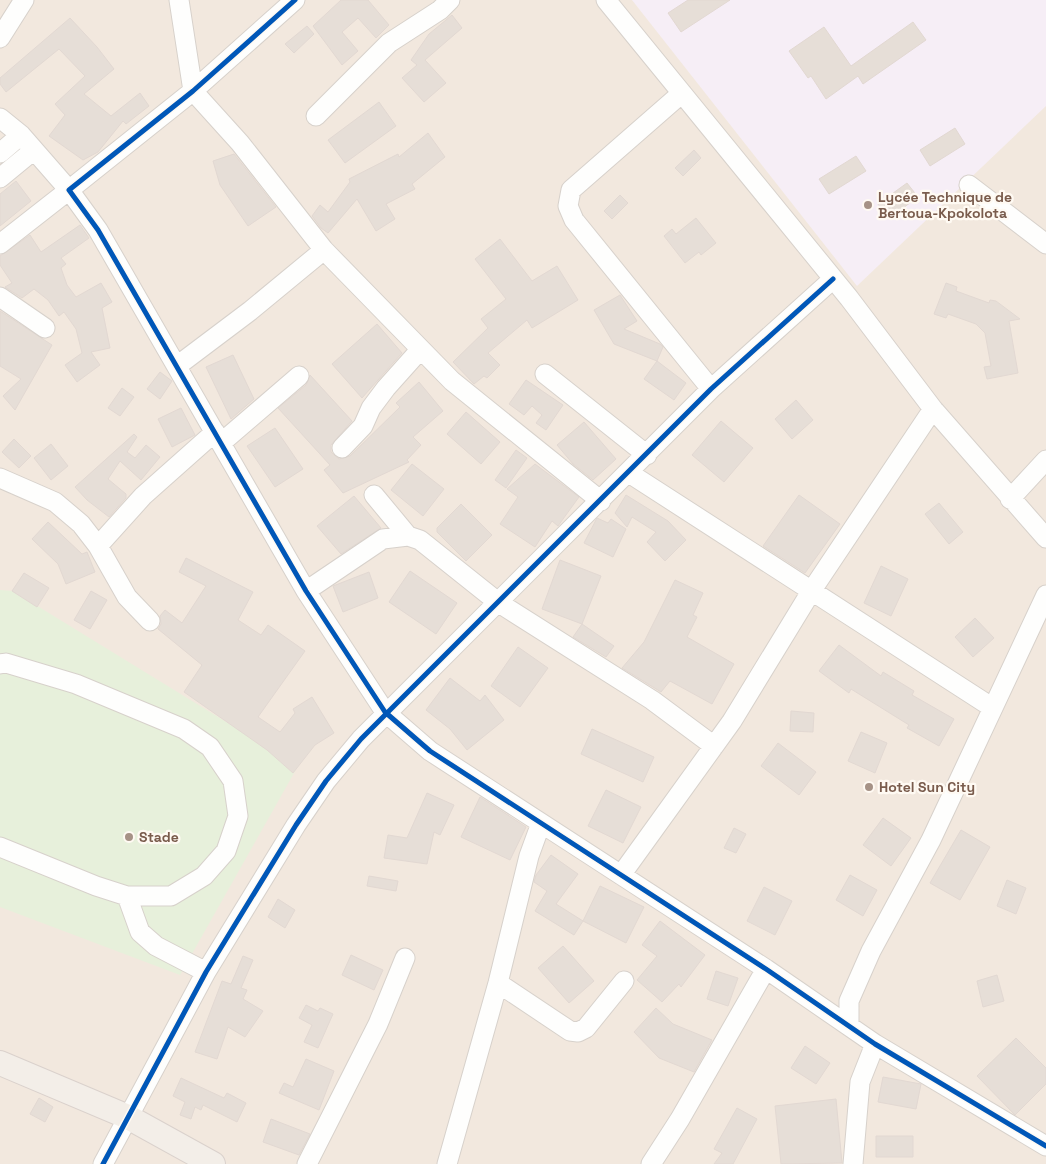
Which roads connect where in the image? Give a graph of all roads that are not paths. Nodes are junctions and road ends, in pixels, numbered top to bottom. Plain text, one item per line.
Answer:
1 (24, 0) edge
2 (179, 0) edge
3 (295, 0) edge
4 (450, 0) edge
5 (606, 0) edge
6 (0, 38) edge
7 (193, 90) junction
8 (682, 93) junction
9 (316, 116) dead end
10 (0, 118) edge
11 (21, 135) junction
12 (34, 150) junction
13 (0, 153) edge
14 (0, 178) edge
15 (969, 185) dead end
16 (68, 190) junction
17 (0, 244) edge
18 (1046, 244) edge
19 (324, 250) junction
20 (833, 278) junction
21 (0, 297) edge
22 (45, 328) dead end
23 (420, 350) junction
24 (177, 366) junction
25 (545, 374) dead end
26 (299, 376) dead end
27 (711, 389) junction
28 (932, 408) junction
29 (218, 437) junction
30 (342, 448) dead end
31 (647, 455) junction
32 (1046, 460) edge
33 (629, 473) junction
34 (0, 478) edge
35 (374, 495) dead end
36 (1010, 499) junction
37 (601, 501) junction
38 (408, 536) junction
39 (1046, 538) edge
40 (98, 546) junction
41 (812, 590) junction
42 (306, 591) junction
43 (1046, 595) edge
44 (499, 603) junction
45 (150, 621) dead end
46 (0, 664) edge
47 (993, 708) junction
48 (385, 712) junction
49 (714, 746) junction
50 (540, 823) junction
51 (0, 846) edge
52 (621, 875) junction
53 (127, 896) junction
54 (405, 958) dead end
55 (766, 969) junction
56 (206, 972) junction
57 (624, 981) dead end
58 (498, 983) junction
59 (850, 1026) junction
60 (876, 1044) junction
61 (0, 1063) edge
62 (128, 1117) junction
63 (1046, 1146) edge
64 (103, 1164) edge
65 (213, 1164) edge
66 (307, 1164) edge
67 (448, 1164) edge
68 (651, 1164) edge
69 (853, 1164) edge

1 - 6 street
2 - 7 street
3 - 7 street
4 - 9 street
5 - 8 street
7 - 16 street
7 - 19 street
8 - 20 street
8 - 27 street
10 - 11 street
11 - 12 street
11 - 13 street
12 - 14 street
12 - 16 street
15 - 18 street
16 - 17 street
16 - 24 street
19 - 23 street
19 - 24 street
20 - 27 street
20 - 28 street
21 - 22 street
23 - 30 street
23 - 37 street
24 - 29 street
25 - 31 street
26 - 29 street
27 - 31 street
28 - 36 street
28 - 41 street
29 - 40 street
29 - 42 street
31 - 33 street
32 - 36 street
33 - 37 street
33 - 41 street
34 - 40 street
35 - 38 street
36 - 39 street
37 - 44 street
38 - 42 street
38 - 44 street
40 - 45 street
41 - 47 street
41 - 49 street
42 - 48 street
43 - 47 street
44 - 48 street
44 - 49 street
46 - 53 street
47 - 59 street
48 - 50 street
48 - 56 street
49 - 52 street
50 - 52 street
50 - 58 street
51 - 53 street
52 - 55 street
53 - 56 street
54 - 66 street
55 - 59 street
55 - 68 street
56 - 62 street
57 - 58 street
58 - 67 street
59 - 60 street
60 - 63 street
60 - 69 street
61 - 62 main road
62 - 64 street
62 - 65 main road

